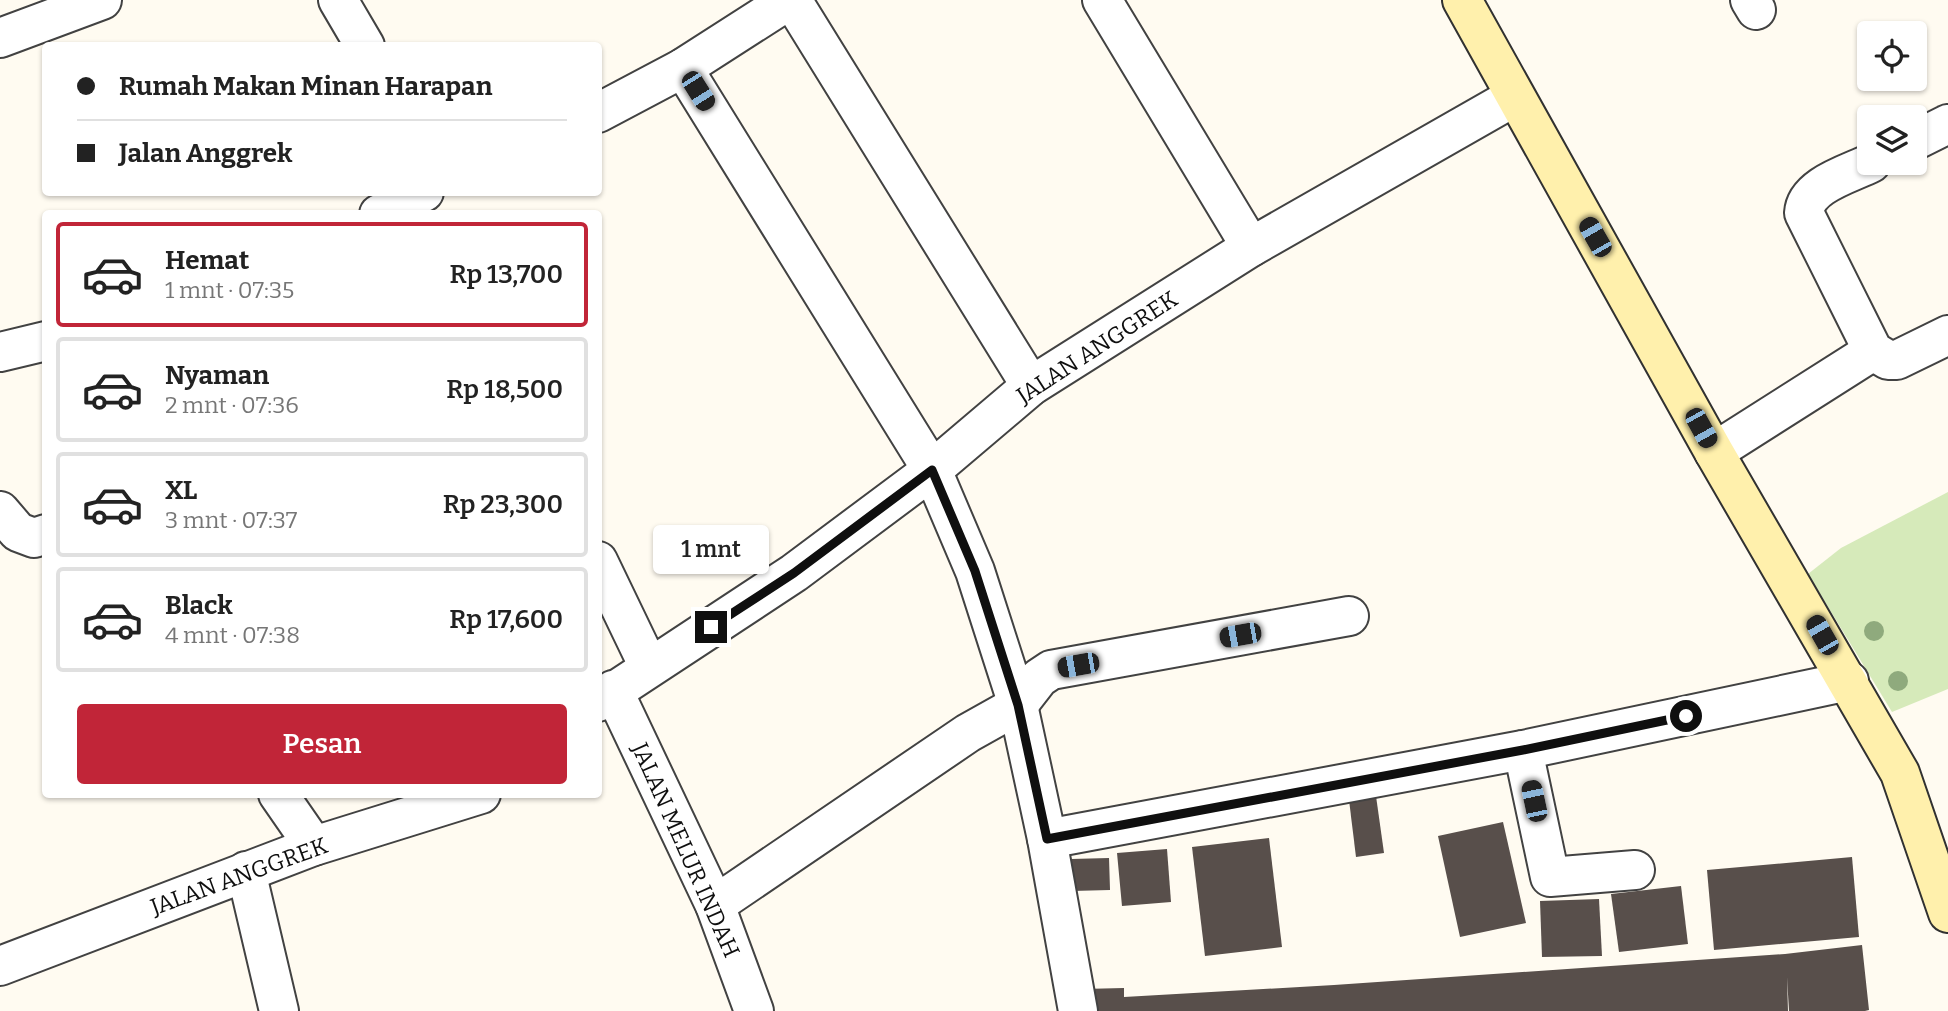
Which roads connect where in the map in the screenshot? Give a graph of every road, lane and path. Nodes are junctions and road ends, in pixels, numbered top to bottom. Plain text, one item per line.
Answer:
1 (102, 0) edge
2 (338, 0) edge
3 (790, 0) edge
4 (1102, 0) edge
5 (1462, 0) edge
6 (0, 38) edge
7 (363, 42) edge
8 (683, 68) junction
9 (1514, 97) junction
10 (602, 111) edge
11 (1948, 124) edge
12 (1927, 134) edge
13 (1857, 170) edge
14 (1251, 247) junction
15 (1948, 335) edge
16 (42, 342) edge
17 (1873, 351) junction
18 (0, 352) edge
19 (1031, 386) junction
20 (1714, 452) junction
21 (932, 470) junction
22 (0, 511) edge
23 (42, 535) edge
24 (602, 569) edge
25 (1349, 616) dead end
26 (649, 667) junction
27 (1849, 681) junction
28 (606, 696) edge
29 (1018, 705) junction
30 (1523, 750) junction
31 (281, 798) edge
32 (468, 798) edge
33 (1047, 839) junction
34 (314, 846) junction
35 (1635, 870) dead end
36 (246, 871) junction
37 (715, 905) junction
38 (1948, 911) edge
39 (0, 967) edge
40 (279, 1011) edge
41 (754, 1011) edge
42 (1078, 1011) edge

1 - 6 street
2 - 7 street
3 - 8 street
3 - 19 street
4 - 14 street
5 - 9 main road
8 - 10 street
8 - 21 street
9 - 14 street, JALAN ANGGREK
9 - 20 main road
11 - 12 street
13 - 17 street
14 - 19 street, JALAN ANGGREK
15 - 17 street
16 - 18 street
17 - 20 street
19 - 21 street, JALAN ANGGREK
20 - 27 main road
21 - 26 street, JALAN ANGGREK
21 - 29 street
22 - 23 street
24 - 26 street
25 - 29 street
26 - 28 street, JALAN ANGGREK
27 - 30 street
27 - 38 main road
28 - 37 street, JALAN MELUR INDAH
29 - 33 street
29 - 37 street
30 - 33 street
30 - 35 street
31 - 34 street
32 - 34 street, JALAN ANGGREK
33 - 42 street
34 - 36 street, JALAN ANGGREK
36 - 39 street, JALAN ANGGREK
36 - 40 street
37 - 41 street, JALAN MELUR INDAH

